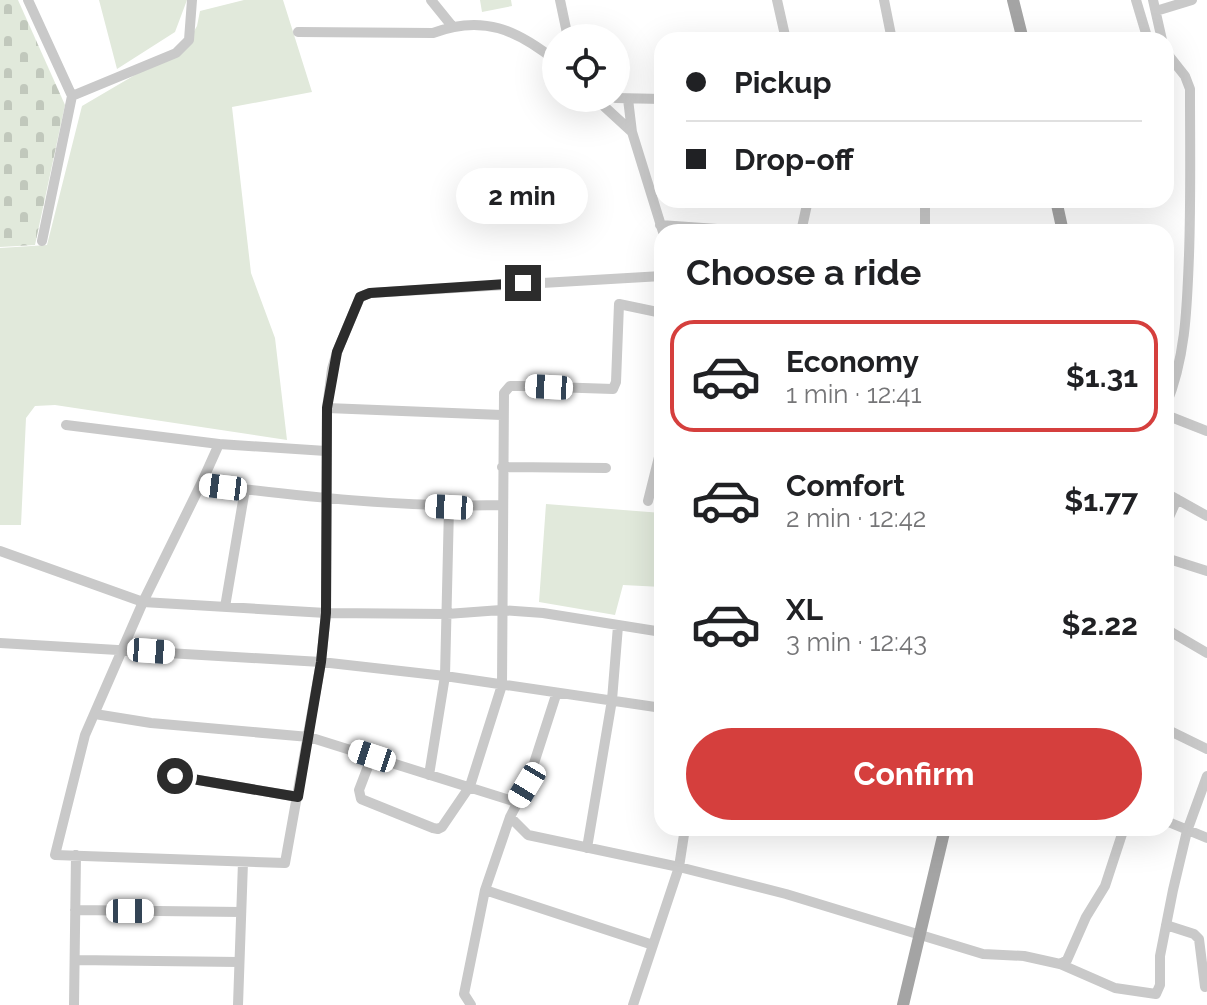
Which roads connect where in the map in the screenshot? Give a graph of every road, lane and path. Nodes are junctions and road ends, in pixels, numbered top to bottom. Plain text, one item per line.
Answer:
1 (192, 0) edge
2 (431, 0) edge
3 (560, 0) edge
4 (777, 0) edge
5 (884, 0) edge
6 (1013, 0) edge
7 (1136, 0) edge
8 (1192, 0) edge
9 (30, 1) edge
10 (1155, 5) edge
11 (565, 24) edge
12 (452, 26) junction
13 (298, 32) dead end
14 (784, 32) edge
15 (890, 32) edge
16 (1021, 32) edge
17 (1146, 32) edge
18 (1160, 32) edge
19 (542, 50) edge
20 (1174, 62) edge
21 (72, 96) junction
22 (630, 98) edge
23 (654, 99) edge
24 (610, 112) edge
25 (626, 112) edge
26 (632, 132) junction
27 (654, 185) edge
28 (42, 241) dead end
29 (654, 276) edge
30 (654, 311) edge
31 (1174, 383) edge
32 (327, 408) junction
33 (502, 415) junction
34 (1174, 418) edge
35 (66, 425) dead end
36 (1207, 431) edge
37 (219, 444) junction
38 (326, 451) junction
39 (502, 467) junction
40 (606, 468) dead end
41 (654, 477) edge
42 (201, 484) junction
43 (245, 489) junction
44 (1174, 497) edge
45 (327, 499) junction
46 (1177, 499) junction
47 (648, 501) dead end
48 (502, 505) junction
49 (1174, 506) edge
50 (449, 507) junction
51 (1207, 516) edge
52 (0, 551) edge
53 (1174, 561) edge
54 (1207, 571) edge
55 (143, 602) junction
56 (225, 607) junction
57 (501, 610) junction
58 (326, 613) junction
59 (447, 614) junction
60 (618, 626) junction
61 (654, 631) edge
62 (1174, 634) edge
63 (0, 643) edge
64 (123, 649) junction
65 (1207, 653) edge
66 (321, 662) junction
67 (445, 676) junction
68 (502, 685) junction
69 (556, 695) junction
70 (612, 700) junction
71 (654, 707) edge
72 (95, 714) junction
73 (1174, 733) edge
74 (309, 737) junction
75 (1207, 749) edge
76 (372, 756) junction
77 (429, 775) junction
78 (175, 776) dead end
79 (1207, 776) edge
80 (470, 786) junction
81 (298, 797) junction
82 (516, 802) junction
83 (510, 817) junction
84 (1174, 825) edge
85 (1187, 831) junction
86 (684, 836) edge
87 (943, 836) edge
88 (1121, 836) edge
89 (1207, 838) edge
90 (587, 848) junction
91 (76, 855) junction
92 (243, 862) junction
93 (679, 867) junction
94 (485, 890) junction
95 (75, 910) junction
96 (241, 912) junction
97 (1166, 925) junction
98 (920, 934) junction
99 (653, 945) junction
100 (75, 960) junction
101 (239, 962) junction
102 (1060, 964) junction
103 (1205, 987) edge
104 (74, 1005) edge
105 (238, 1005) edge
106 (471, 1005) edge
107 (633, 1005) edge
108 (903, 1005) edge

1 - 21 street
2 - 12 street
3 - 11 street
4 - 14 street
5 - 15 street
6 - 16 main road
7 - 17 street
8 - 10 street
9 - 21 street
10 - 18 street
12 - 13 street
12 - 19 street
20 - 31 street
21 - 28 street
22 - 23 street
24 - 26 street
25 - 26 street
26 - 27 street
29 - 32 street
30 - 33 street
32 - 33 street
32 - 38 street
33 - 39 street
34 - 36 street
35 - 37 street
37 - 38 street
37 - 42 street
38 - 45 street
39 - 40 street
39 - 48 street
41 - 47 street
42 - 43 street
42 - 55 street
43 - 45 street
43 - 56 street
44 - 46 street
45 - 50 street
45 - 58 street
46 - 49 street
46 - 51 street
48 - 50 street
48 - 57 street
50 - 59 street
52 - 55 street
53 - 54 street
55 - 56 street
55 - 64 street
56 - 58 street
57 - 59 street
57 - 60 street
57 - 68 street
58 - 59 street
58 - 66 street
59 - 67 street
60 - 61 street
60 - 70 street
62 - 65 street
63 - 64 street
64 - 66 street
64 - 72 street
66 - 67 street
66 - 74 street
67 - 68 street
67 - 77 street
68 - 69 street
68 - 80 street
69 - 70 street
69 - 82 street
70 - 71 street
70 - 90 street
72 - 74 street
72 - 91 street
73 - 75 street
74 - 76 street
74 - 81 street
76 - 77 street
76 - 80 street
77 - 80 street
78 - 81 street
79 - 85 street
80 - 82 street
81 - 92 street
82 - 83 street
83 - 90 street
83 - 94 street
84 - 85 street
85 - 89 street
85 - 97 street
86 - 93 street
87 - 98 main road
88 - 102 street
90 - 93 street
91 - 92 street
91 - 95 street
92 - 96 street
93 - 98 street
93 - 99 street
94 - 99 street
94 - 106 street
95 - 96 street
95 - 100 street
96 - 101 street
97 - 102 street
97 - 103 street
98 - 102 street
98 - 108 main road
99 - 107 street
100 - 101 street
100 - 104 street
101 - 105 street

